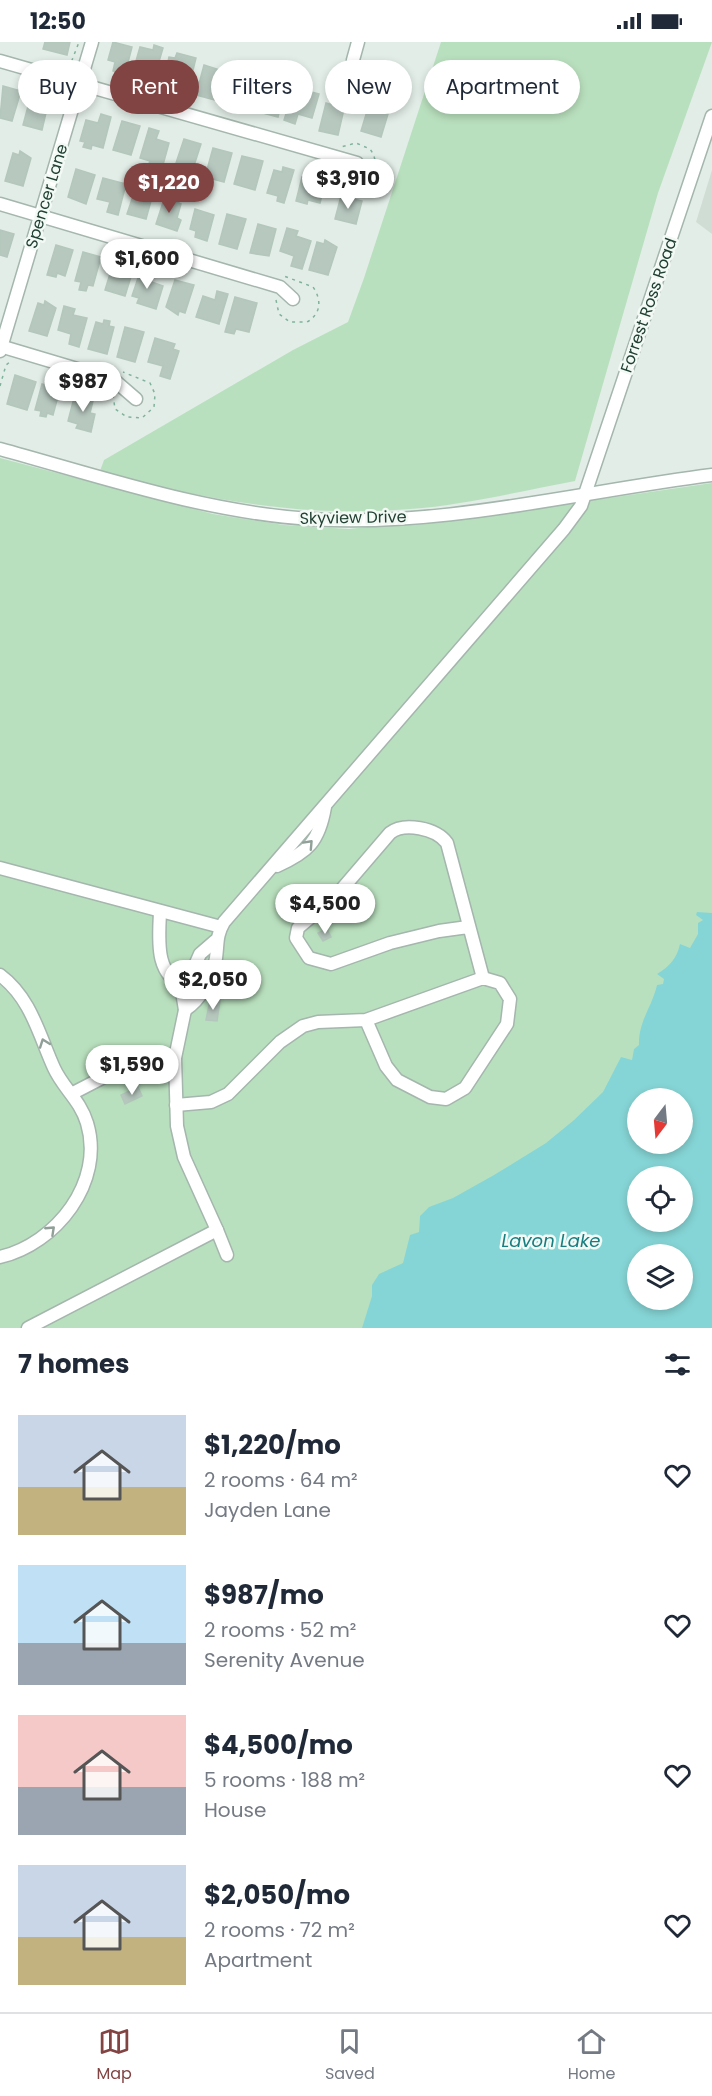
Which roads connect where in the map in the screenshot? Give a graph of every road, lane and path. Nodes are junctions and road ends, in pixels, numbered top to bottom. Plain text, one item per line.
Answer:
1 (79, 42) edge
2 (92, 42) edge
3 (358, 42) edge
4 (73, 60) edge
5 (86, 60) edge
6 (353, 60) dead end
7 (0, 61) edge
8 (18, 66) edge
9 (98, 89) edge
10 (70, 114) edge
11 (712, 116) edge
12 (337, 148) dead end
13 (357, 163) dead end
14 (329, 167) dead end
15 (0, 204) edge
16 (40, 216) junction
17 (279, 274) dead end
18 (275, 296) dead end
19 (293, 299) dead end
20 (0, 348) edge
21 (15, 361) dead end
22 (117, 370) dead end
23 (0, 386) edge
24 (111, 391) dead end
25 (136, 399) dead end
26 (0, 449) edge
27 (712, 475) edge
28 (585, 495) junction
29 (0, 868) edge
30 (160, 912) junction
31 (221, 927) junction
32 (468, 927) junction
33 (215, 941) junction
34 (0, 975) edge
35 (483, 978) junction
36 (186, 986) junction
37 (185, 1010) junction
38 (366, 1020) junction
39 (175, 1058) junction
40 (73, 1093) junction
41 (176, 1105) junction
42 (217, 1230) junction
43 (227, 1255) dead end
44 (0, 1257) edge
45 (28, 1328) edge

1 - 4 path
2 - 5 street, Spencer Lane
3 - 6 street
7 - 8 street
9 - 13 street
10 - 16 street, Spencer Lane
11 - 28 street, Forrest Ross Road
12 - 14 path
15 - 16 street
16 - 19 street
16 - 20 street, Spencer Lane
17 - 18 path
20 - 25 street
21 - 23 path
22 - 24 path
26 - 28 street, Skyview Drive
27 - 28 street, Skyview Drive
28 - 31 street, Forrest Ross Road
29 - 30 street
30 - 31 street
30 - 36 street
31 - 33 street, Forrest Ross Road
32 - 32 street
32 - 35 street
33 - 36 street
33 - 37 street
40 -> 34 street
35 - 38 street
35 - 38 street
36 - 37 street
37 - 39 street
38 - 41 street
39 - 40 street
39 - 41 street
44 -> 40 street
41 - 42 street
42 - 43 street
42 - 45 street

